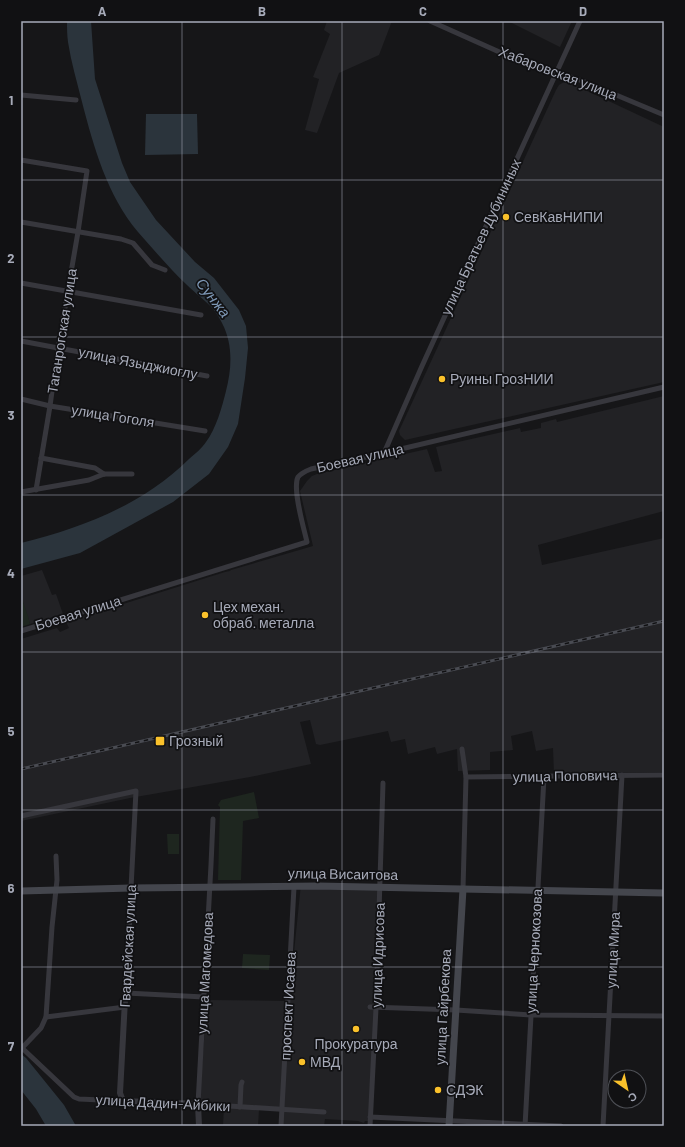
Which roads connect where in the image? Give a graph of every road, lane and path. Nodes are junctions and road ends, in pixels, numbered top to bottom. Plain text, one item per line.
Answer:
1 (430, 21) edge
2 (580, 21) edge
3 (557, 72) junction
4 (21, 95) edge
5 (76, 100) dead end
6 (664, 115) edge
7 (21, 160) edge
8 (21, 222) edge
9 (78, 232) junction
10 (165, 270) dead end
11 (21, 283) edge
12 (68, 292) junction
13 (201, 316) dead end
14 (21, 341) edge
15 (58, 348) junction
16 (207, 376) dead end
17 (664, 386) edge
18 (21, 399) edge
19 (50, 406) junction
20 (205, 431) dead end
21 (384, 453) junction
22 (41, 458) junction
23 (104, 474) junction
24 (132, 474) dead end
25 (36, 490) junction
26 (21, 492) edge
27 (21, 631) edge
28 (462, 749) dead end
29 (664, 774) edge
30 (622, 775) junction
31 (466, 777) junction
32 (544, 777) junction
33 (383, 783) dead end
34 (21, 816) edge
35 (213, 819) dead end
36 (56, 856) dead end
37 (210, 887) junction
38 (294, 887) junction
39 (131, 888) junction
40 (380, 888) junction
41 (463, 889) junction
42 (56, 890) junction
43 (537, 890) junction
44 (21, 891) edge
45 (616, 892) junction
46 (664, 893) edge
47 (126, 993) junction
48 (204, 997) junction
49 (125, 1007) junction
50 (370, 1007) dead end
51 (376, 1008) junction
52 (456, 1010) junction
53 (532, 1015) junction
54 (609, 1015) junction
55 (664, 1016) edge
56 (46, 1017) junction
57 (21, 1048) edge
58 (242, 1082) dead end
59 (123, 1101) junction
60 (198, 1104) junction
61 (240, 1106) junction
62 (282, 1109) junction
63 (324, 1112) dead end
64 (370, 1117) junction
65 (449, 1123) edge
66 (525, 1125) edge
67 (199, 1126) edge
68 (281, 1126) edge
69 (370, 1126) edge
70 (561, 1126) edge
71 (603, 1126) edge

1 - 3 street, Хабаровская улица
2 - 3 street, улица Братьев Дубининых
3 - 6 street, Хабаровская улица
3 - 21 street, улица Братьев Дубининых
4 - 5 street
7 - 9 street, Таганрогская улица
8 - 9 street
9 - 10 street
9 - 12 street, Таганрогская улица
11 - 12 street
12 - 13 street
12 - 15 street, Таганрогская улица
14 - 15 street, улица Языджиоглу
15 - 16 street, улица Языджиоглу
15 - 19 street, Таганрогская улица
17 - 21 street, Боевая улица
18 - 19 street, улица Гоголя
19 - 20 street, улица Гоголя
19 - 22 street, Таганрогская улица
21 - 27 street, Боевая улица
22 - 23 street
22 - 25 street, Таганрогская улица
23 - 24 street
23 - 25 street
25 - 26 street
28 - 31 street
29 - 30 street, улица Поповича
30 - 32 street, улица Поповича
30 - 45 street, улица Мира
31 - 32 street, улица Поповича
31 - 41 street
32 - 43 street, улица Чернокозова
33 - 40 street, улица Идрисова
34 - 39 street, Гвардейская улица
35 - 37 street, улица Магомедова
36 - 42 street
37 - 38 main road, улица Висаитова
37 - 39 main road, улица Висаитова
37 - 48 street, улица Магомедова
38 - 40 main road, улица Висаитова
38 - 62 street, проспект Исаева
39 - 42 main road, улица Висаитова
39 - 47 street, Гвардейская улица
40 - 41 main road, улица Висаитова
40 - 51 street, улица Идрисова
41 - 43 main road, улица Висаитова
41 - 52 main road, улица Гайрбекова
42 - 44 main road, улица Висаитова
42 - 56 street
43 - 45 main road, улица Висаитова
43 - 53 street, улица Чернокозова
45 - 46 main road, улица Висаитова
45 - 54 street, улица Мира
47 - 48 street
47 - 49 street, Гвардейская улица
48 - 60 street, улица Магомедова
49 - 56 street
49 - 59 street, Гвардейская улица
50 - 51 street
51 - 52 street
51 - 64 street, улица Идрисова
52 - 53 street
52 - 65 main road, улица Гайрбекова
53 - 54 street
53 - 66 street, улица Чернокозова
54 - 55 street
54 - 71 street, улица Мира
56 - 57 street
57 - 59 street, улица Дадин-Айбики
58 - 61 street
59 - 60 street, улица Дадин-Айбики
60 - 61 street, улица Дадин-Айбики
60 - 67 street, улица Магомедова
61 - 62 street, улица Дадин-Айбики
62 - 63 street, улица Дадин-Айбики
62 - 68 street, проспект Исаева
64 - 65 street
64 - 69 street, улица Идрисова
65 - 66 street
66 - 70 street

